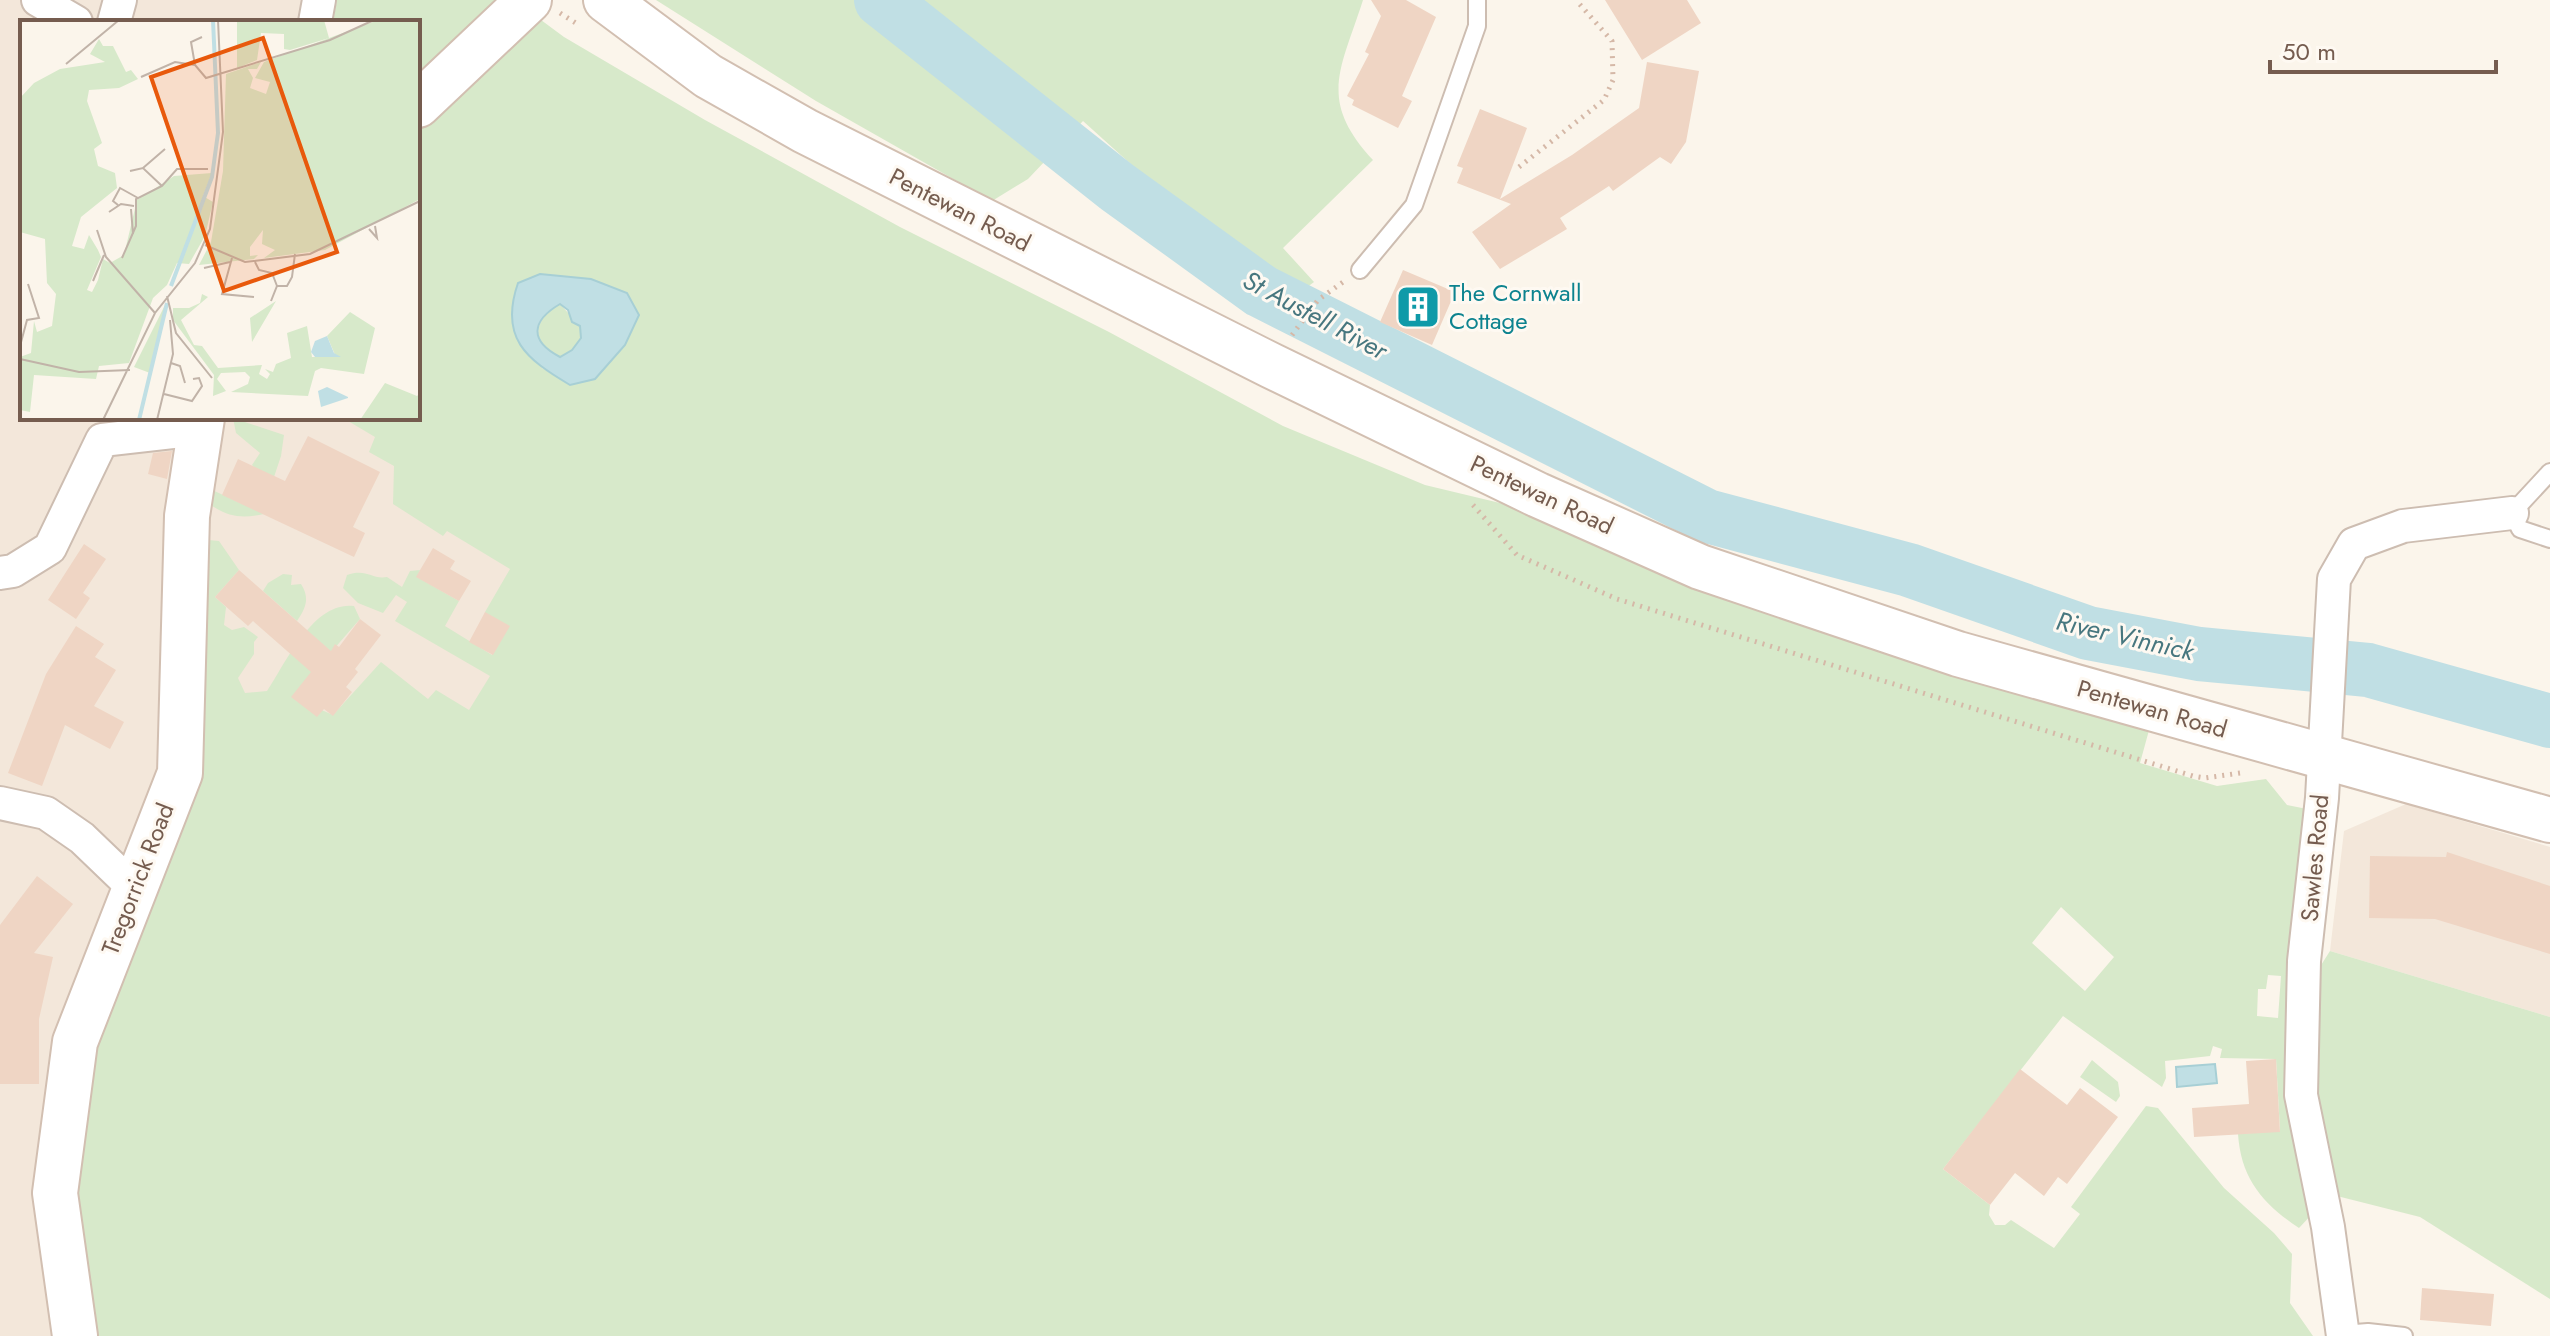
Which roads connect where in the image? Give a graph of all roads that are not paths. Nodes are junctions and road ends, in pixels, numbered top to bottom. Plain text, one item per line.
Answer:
1 (38, 0) edge
2 (120, 0) edge
3 (319, 0) edge
4 (529, 0) edge
5 (606, 0) edge
6 (1477, 0) edge
7 (73, 20) edge
8 (115, 20) edge
9 (315, 20) edge
10 (420, 103) edge
11 (1360, 270) road end
12 (201, 424) edge
13 (96, 429) edge
14 (2550, 472) edge
15 (2512, 513) junction
16 (2550, 539) edge
17 (0, 573) edge
18 (2322, 757) junction
19 (0, 803) edge
20 (2550, 820) edge
21 (133, 887) junction
22 (2343, 1335) edge
23 (75, 1336) edge
24 (2404, 1336) edge

1 - 7 street
2 - 8 street
3 - 9 street
4 - 10 main road
5 - 18 main road, Pentewan Road
6 - 11 lane
12 - 13 street
12 - 21 main road, Tregorrick Road
13 - 17 street
14 - 15 lane
15 - 16 lane
15 - 18 street, Sawles Road
18 - 20 main road, Pentewan Road
18 - 22 street, Sawles Road
19 - 21 street
21 - 23 main road, Tregorrick Road
22 - 24 lane

